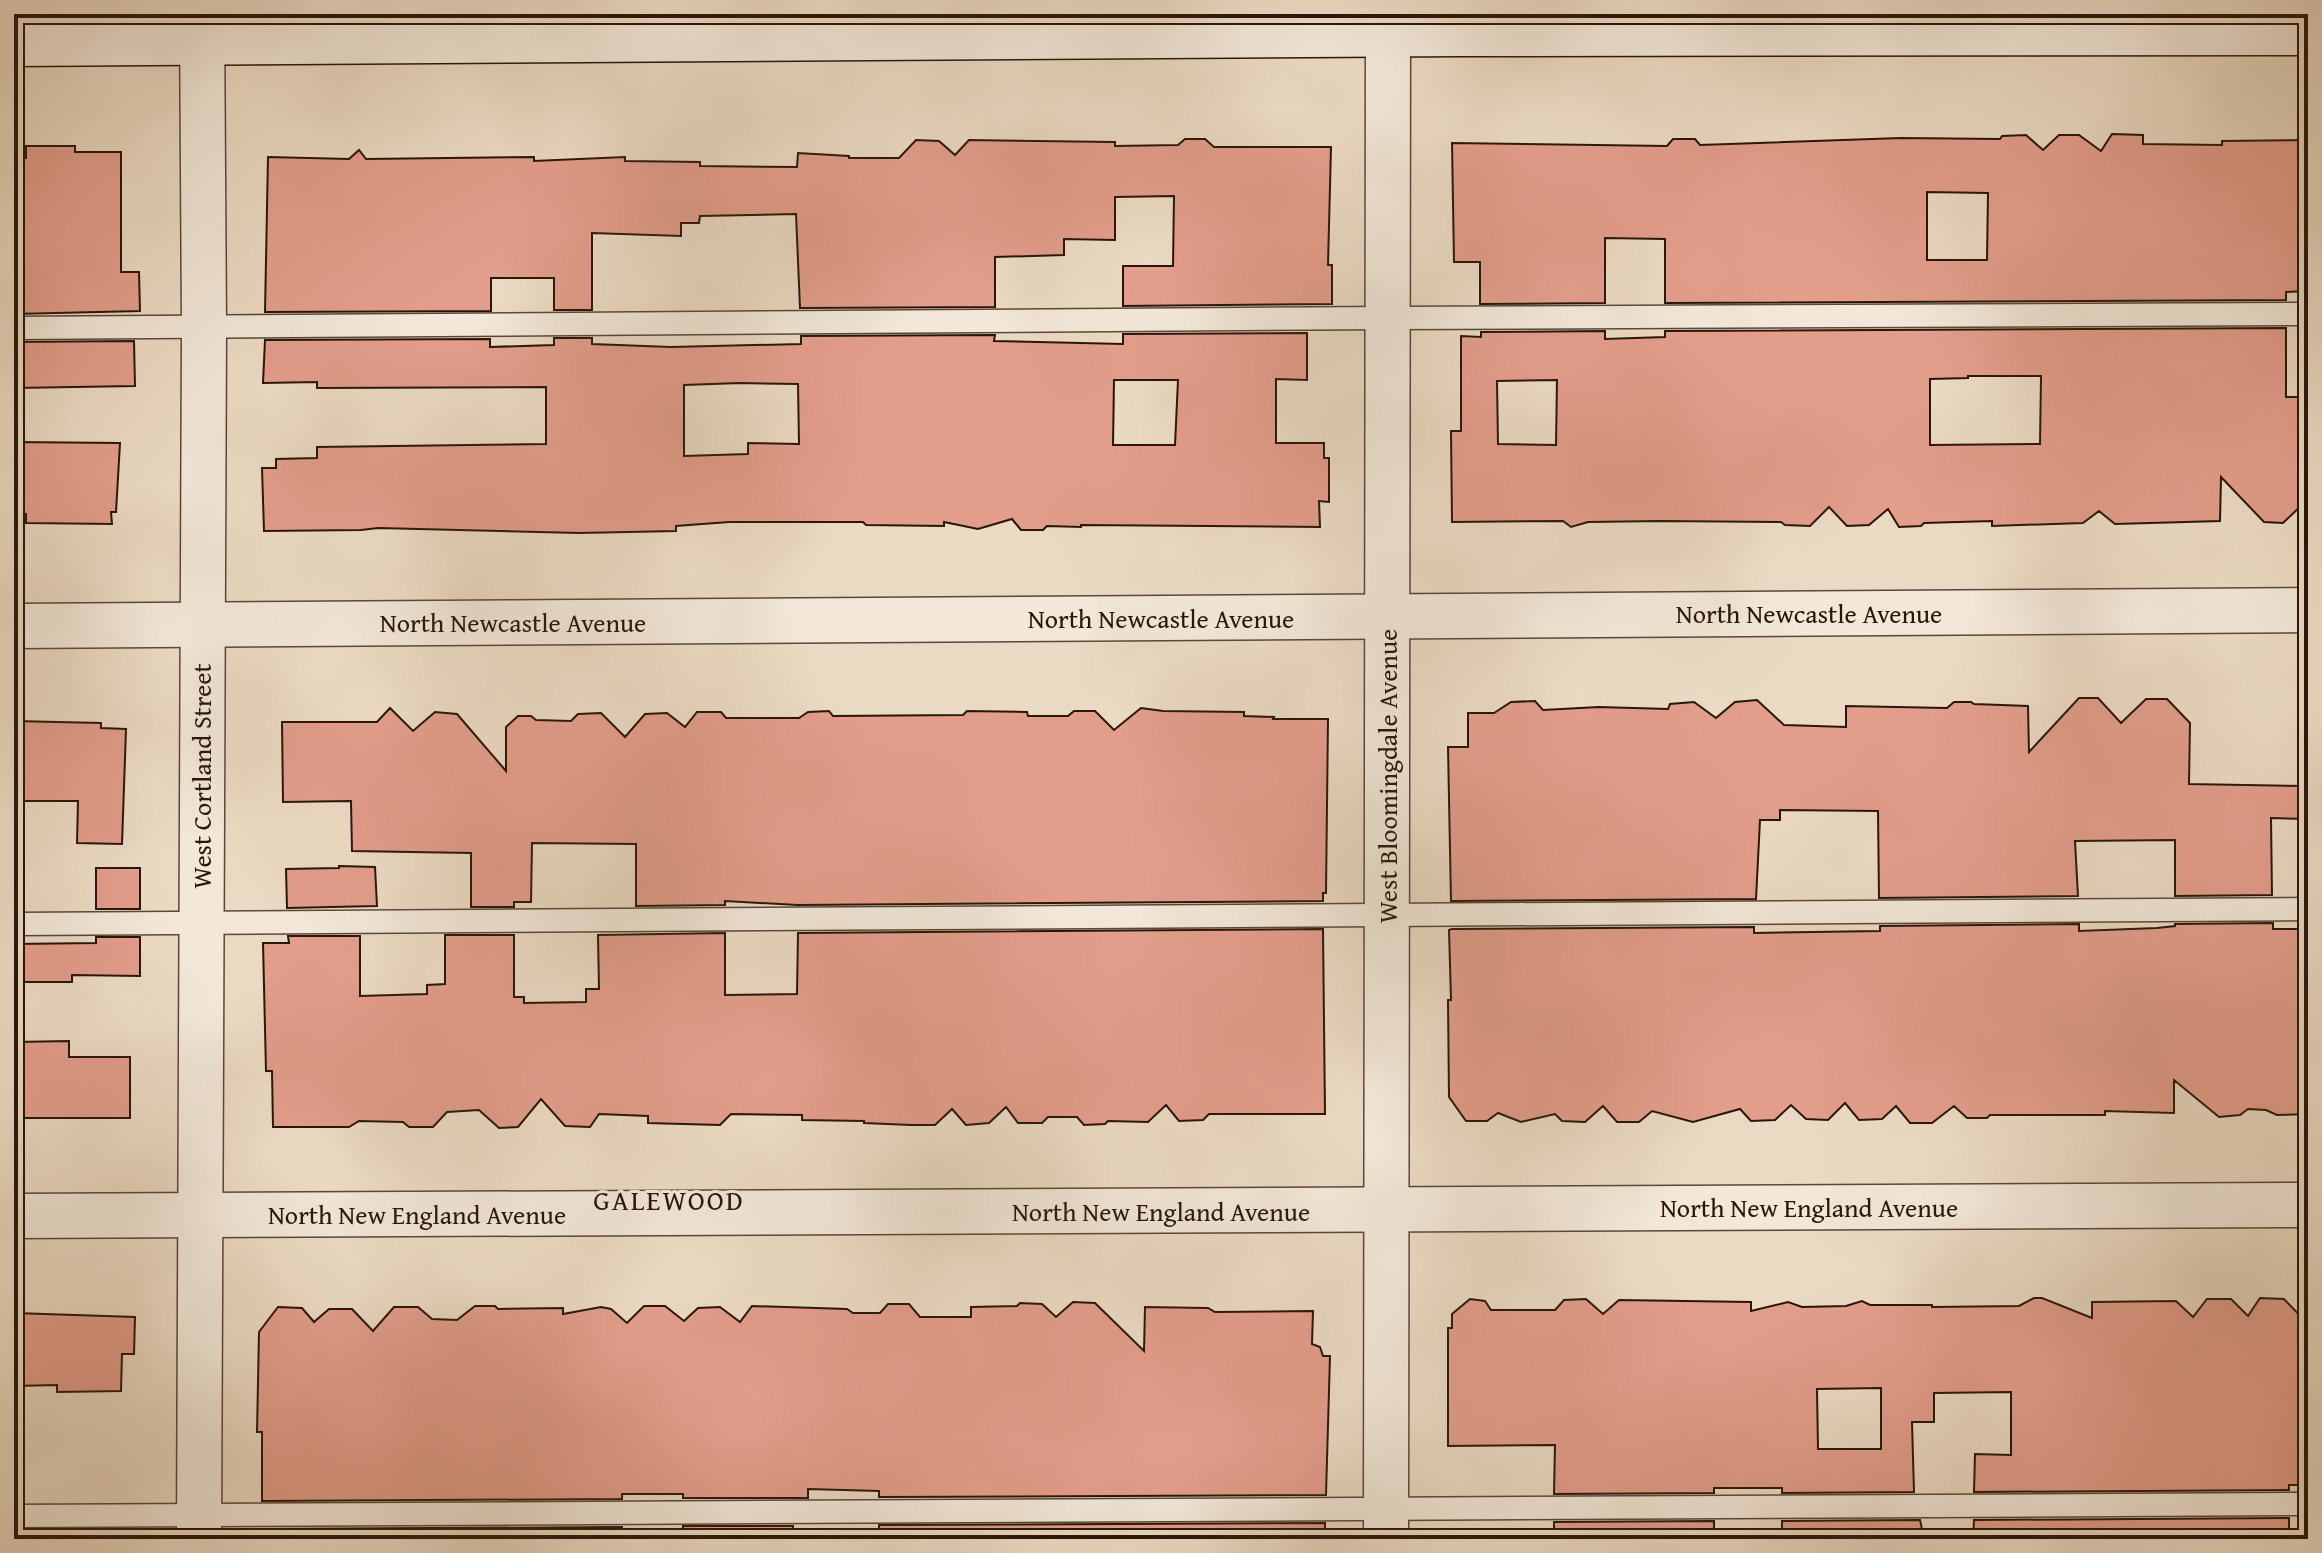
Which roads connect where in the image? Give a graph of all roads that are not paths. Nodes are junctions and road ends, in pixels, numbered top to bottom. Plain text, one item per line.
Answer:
1 (1388, 24) edge
2 (202, 28) edge
3 (2308, 33) edge
4 (14, 44) edge
5 (2308, 314) edge
6 (1387, 318) junction
7 (14, 328) edge
8 (204, 328) junction
9 (2308, 610) edge
10 (1387, 616) junction
11 (202, 625) junction
12 (14, 626) edge
13 (2308, 909) edge
14 (1387, 916) junction
15 (200, 923) junction
16 (14, 924) edge
17 (2308, 1205) edge
18 (1386, 1209) junction
19 (199, 1215) junction
20 (14, 1216) edge
21 (2308, 1504) edge
22 (14, 1516) edge
23 (1386, 1524) edge
24 (199, 1527) edge

1 - 2 street
1 - 3 street
1 - 6 street, West Bloomingdale Avenue
2 - 4 street
2 - 8 street, West Cortland Street
5 - 6 lane
6 - 8 lane
6 - 10 street, West Bloomingdale Avenue
7 - 8 lane
8 - 11 street, West Cortland Street
9 - 10 street, North Newcastle Avenue
10 - 11 street, North Newcastle Avenue
10 - 14 street, West Bloomingdale Avenue
11 - 12 street, North Newcastle Avenue
11 - 15 street, West Cortland Street
13 - 14 lane
14 - 15 lane
14 - 18 street, West Bloomingdale Avenue
15 - 16 lane
15 - 19 street, West Cortland Street
17 - 18 street, North New England Avenue
18 - 19 street, North New England Avenue
18 - 23 street, West Bloomingdale Avenue
19 - 20 street, North New England Avenue
19 - 24 street, West Cortland Street
21 - 23 lane
22 - 24 lane
23 - 24 lane

